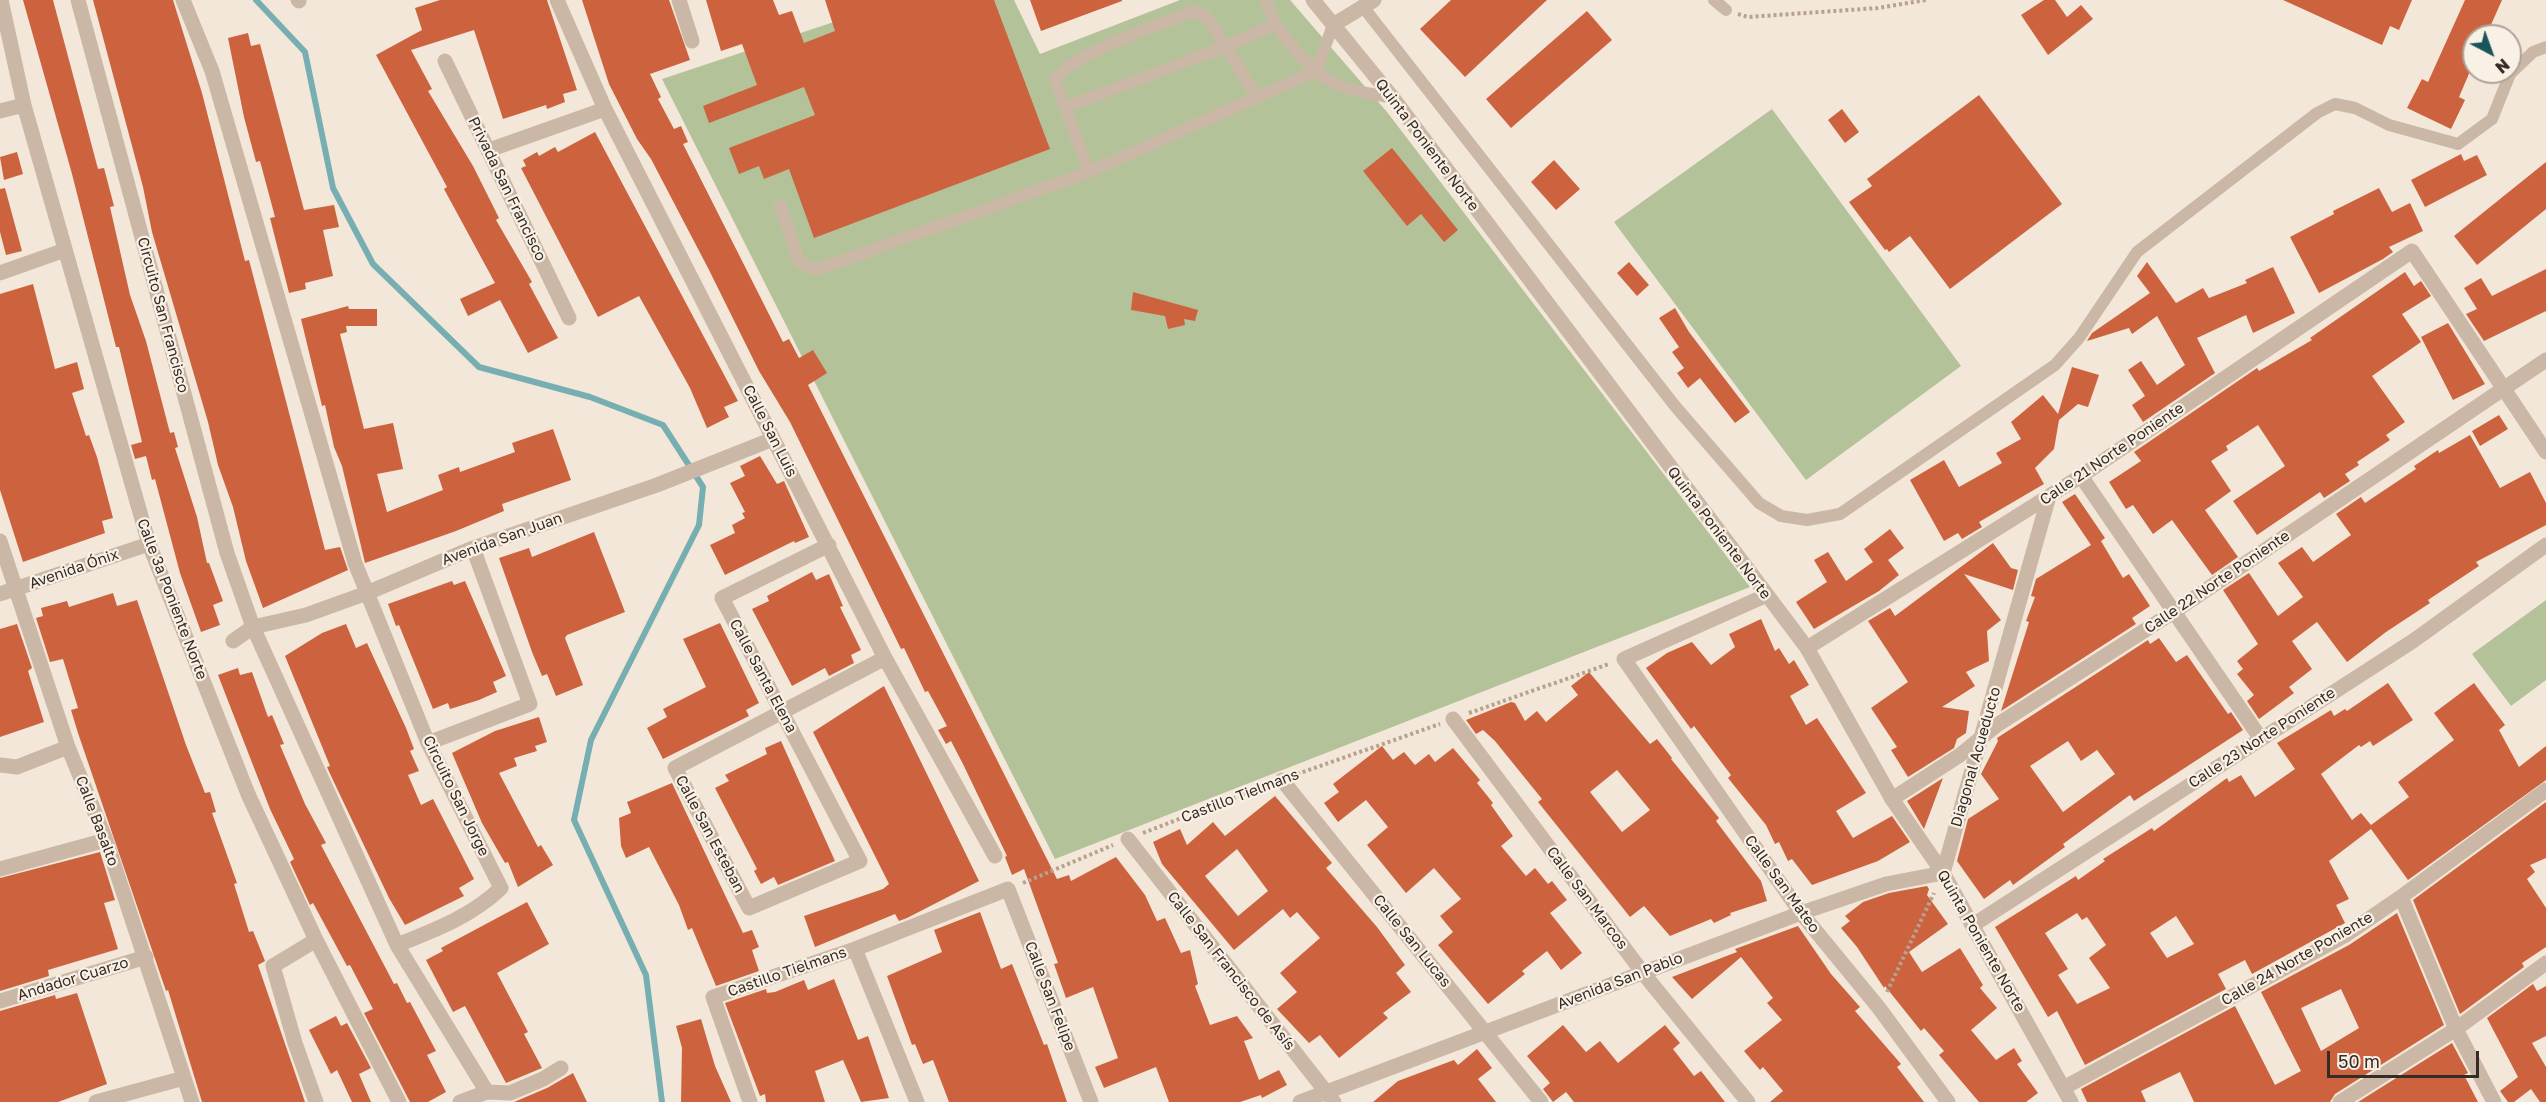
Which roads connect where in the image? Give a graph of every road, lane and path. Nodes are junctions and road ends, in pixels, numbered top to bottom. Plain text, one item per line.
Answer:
1 (1, 0) edge
2 (78, 0) edge
3 (183, 0) edge
4 (557, 0) edge
5 (679, 0) edge
6 (1266, 0) edge
7 (1313, 0) edge
8 (1714, 0) edge
9 (1926, 0) edge
10 (1369, 4) edge
11 (1726, 10) joint
12 (1275, 24) junction
13 (1333, 25) junction
14 (692, 41) dead end
15 (1227, 46) junction
16 (2546, 47) edge
17 (445, 61) dead end
18 (1316, 71) junction
19 (1257, 97) junction
20 (1393, 98) junction
21 (24, 105) junction
22 (1066, 107) junction
23 (605, 109) junction
24 (0, 111) edge
25 (489, 150) junction
26 (1089, 172) junction
27 (780, 205) dead end
28 (65, 250) junction
29 (0, 273) edge
30 (569, 318) dead end
31 (2544, 365) edge
32 (2504, 388) junction
33 (774, 439) junction
34 (2546, 452) edge
35 (2081, 476) junction
36 (2049, 496) junction
37 (0, 541) edge
38 (149, 544) junction
39 (829, 545) junction
40 (2546, 545) edge
41 (473, 548) junction
42 (7, 592) edge
43 (367, 593) junction
44 (1767, 595) junction
45 (2175, 611) junction
46 (253, 627) junction
47 (233, 641) dead end
48 (1807, 648) junction
49 (885, 657) junction
50 (1624, 659) junction
51 (782, 712) junction
52 (1454, 719) junction
53 (1981, 738) junction
54 (2261, 739) junction
55 (428, 743) junction
56 (68, 747) junction
57 (0, 765) edge
58 (1282, 780) junction
59 (2546, 790) edge
60 (1892, 799) junction
61 (1128, 839) junction
62 (106, 840) junction
63 (995, 856) dead end
64 (860, 861) joint
65 (0, 868) edge
66 (1943, 873) junction
67 (1008, 889) junction
68 (2401, 897) junction
69 (1801, 913) junction
70 (1973, 925) junction
71 (316, 940) junction
72 (397, 945) junction
73 (855, 949) junction
74 (146, 957) junction
75 (2546, 963) edge
76 (1643, 972) junction
77 (0, 1001) edge
78 (1879, 1008) junction
79 (2456, 1029) junction
80 (1485, 1032) junction
81 (561, 1068) dead end
82 (184, 1078) junction
83 (2065, 1087) junction
84 (487, 1092) junction
85 (1330, 1097) edge
86 (96, 1102) edge
87 (192, 1102) edge
88 (316, 1102) edge
89 (399, 1102) edge
90 (460, 1102) edge
91 (750, 1102) edge
92 (917, 1102) edge
93 (1091, 1102) edge
94 (1300, 1102) edge
95 (1541, 1102) edge
96 (1748, 1102) edge
97 (1948, 1102) edge
98 (2071, 1102) edge
99 (2340, 1102) edge
100 (2494, 1102) edge

1 - 21 street, Calle 3a Poniente Norte
2 - 46 street, Circuito San Francisco
3 - 43 street
4 - 23 street, Calle San Luis
5 - 14 street
6 - 12 lane
7 - 13 street, Quinta Poniente Norte
8 - 11 lane
9 - 11 path
10 - 13 street
10 - 16 lane
12 - 15 lane
12 - 18 lane
13 - 18 lane
13 - 20 street, Quinta Poniente Norte
15 - 19 lane
15 - 22 lane
15 - 22 lane
17 - 25 street, Privada San Francisco
18 - 19 lane
18 - 20 lane
19 - 26 lane
20 - 44 street, Quinta Poniente Norte
21 - 24 street
21 - 28 street, Calle 3a Poniente Norte
22 - 26 lane
23 - 25 street
23 - 33 street, Calle San Luis
25 - 30 street, Privada San Francisco
26 - 27 lane
28 - 29 street
28 - 38 street, Calle 3a Poniente Norte
31 - 32 street, Calle 22 Norte Poniente
32 - 34 street
32 - 35 street, Calle 21 Norte Poniente
32 - 45 street, Calle 22 Norte Poniente
33 - 39 street, Calle San Luis
33 - 41 street, Avenida San Juan
35 - 36 street, Calle 21 Norte Poniente
35 - 45 street
36 - 48 street, Calle 21 Norte Poniente
36 - 53 street, Diagonal Acueducto
37 - 42 street, Calle Basalto
38 - 42 street, Avenida Ónix
38 - 71 street, Calle 3a Poniente Norte
39 - 49 street, Calle San Luis
39 - 51 street, Calle Santa Elena
40 - 54 street, Calle 23 Norte Poniente
41 - 43 street, Avenida San Juan
41 - 55 street
42 - 56 street, Calle Basalto
43 - 46 street, Avenida San Juan
43 - 55 street, Circuito San Jorge
44 - 48 street, Quinta Poniente Norte
44 - 50 street
45 - 53 street, Calle 22 Norte Poniente
45 - 54 street
46 - 47 street, Avenida San Juan
46 - 72 street
48 - 60 street, Quinta Poniente Norte
49 - 51 street, Calle San Esteban
49 - 63 street, Calle San Luis
50 - 52 path, Castillo Tielmans
50 - 69 street, Calle San Mateo
51 - 64 street, Calle Santa Elena
51 - 64 street, Calle San Esteban
52 - 58 path, Castillo Tielmans
52 - 76 street, Calle San Marcos
53 - 60 street, Calle 22 Norte Poniente
53 - 66 street, Diagonal Acueducto
54 - 70 street, Calle 23 Norte Poniente
55 - 72 street, Circuito San Jorge
56 - 57 street
56 - 62 street, Calle Basalto
58 - 61 path, Castillo Tielmans
58 - 80 street, Calle San Lucas
59 - 68 street, Calle 24 Norte Poniente
60 - 66 street, Quinta Poniente Norte
61 - 67 path, Castillo Tielmans
61 - 85 street, Calle San Francisco de Asís
62 - 65 street
62 - 74 street, Calle Basalto
66 - 69 street, Avenida San Pablo
66 - 70 street, Quinta Poniente Norte
66 - 78 path
67 - 73 street, Castillo Tielmans
67 - 93 street, Calle San Felipe
68 - 79 street
68 - 83 street, Calle 24 Norte Poniente
69 - 76 street, Avenida San Pablo
69 - 78 street, Calle San Mateo
70 - 83 street, Quinta Poniente Norte
71 - 88 street
71 - 89 street, Calle 3a Poniente Norte
72 - 84 street
73 - 91 street, Castillo Tielmans
73 - 92 street
74 - 77 street, Andador Cuarzo
74 - 82 street, Calle Basalto
75 - 79 street
76 - 80 street, Avenida San Pablo
76 - 96 street, Calle San Marcos
78 - 97 street, Calle San Mateo
79 - 99 street
79 - 100 street
80 - 85 street, Avenida San Pablo
80 - 95 street, Calle San Lucas
81 - 84 street
82 - 86 street
82 - 87 street, Calle Basalto
83 - 98 street, Quinta Poniente Norte
84 - 90 street
85 - 94 street, Avenida San Pablo

